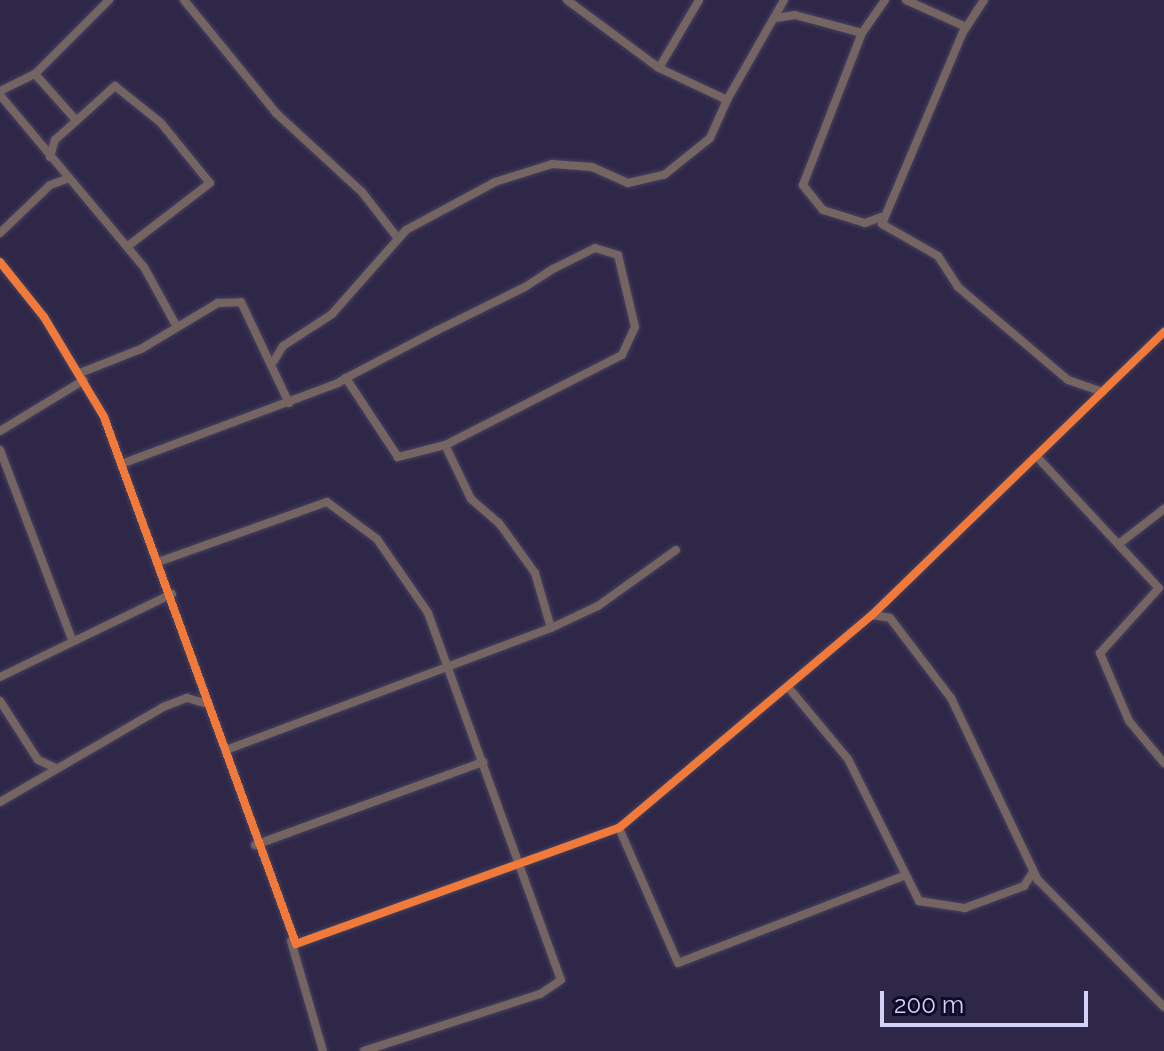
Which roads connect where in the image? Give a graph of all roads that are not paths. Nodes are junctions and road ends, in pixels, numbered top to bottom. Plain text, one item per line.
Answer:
1 (109, 0) edge
2 (184, 0) edge
3 (567, 0) edge
4 (699, 0) edge
5 (784, 0) edge
6 (885, 0) edge
7 (906, 0) edge
8 (984, 0) edge
9 (776, 18) junction
10 (966, 27) junction
11 (862, 33) junction
12 (659, 68) junction
13 (35, 74) junction
14 (0, 93) edge
15 (727, 100) junction
16 (75, 119) junction
17 (55, 140) junction
18 (38, 143) junction
19 (50, 157) junction
20 (59, 167) junction
21 (69, 178) junction
22 (55, 180) junction
23 (881, 217) junction
24 (0, 233) edge
25 (396, 236) junction
26 (128, 246) junction
27 (0, 262) edge
28 (177, 327) junction
29 (1164, 332) edge
30 (1151, 345) junction
31 (1164, 347) edge
32 (274, 361) junction
33 (82, 376) junction
34 (346, 378) junction
35 (1103, 392) junction
36 (289, 403) junction
37 (0, 431) edge
38 (445, 445) junction
39 (0, 450) edge
40 (1039, 459) junction
41 (124, 463) junction
42 (1164, 509) edge
43 (1120, 543) junction
44 (676, 550) dead end
45 (161, 561) junction
46 (1162, 590) edge
47 (172, 594) junction
48 (872, 615) junction
49 (551, 628) junction
50 (71, 637) junction
51 (446, 669) junction
52 (0, 677) edge
53 (201, 682) junction
54 (788, 687) junction
55 (187, 698) junction
56 (0, 701) edge
57 (208, 704) junction
58 (226, 750) junction
59 (38, 760) junction
60 (483, 762) junction
61 (1164, 763) edge
62 (54, 767) junction
63 (39, 777) junction
64 (0, 802) edge
65 (619, 828) junction
66 (255, 845) junction
67 (522, 863) junction
68 (1033, 872) junction
69 (903, 876) junction
70 (291, 940) junction
71 (1164, 1007) edge
72 (323, 1051) edge
73 (364, 1051) edge

1 - 13 street
2 - 25 street
3 - 12 street
4 - 12 street
5 - 9 street
6 - 11 street
7 - 10 street
8 - 10 street
9 - 11 street
9 - 15 street
10 - 23 street
11 - 23 street
12 - 15 street
13 - 14 street
13 - 16 street
14 - 18 street
15 - 25 street
16 - 17 street
16 - 26 street
17 - 18 street
17 - 19 street
18 - 19 street
19 - 20 street
20 - 21 street
20 - 22 street
21 - 22 street
21 - 26 street
22 - 24 street
23 - 35 street
25 - 32 street
26 - 28 street
27 - 33 street
28 - 32 street
28 - 33 street
29 - 30 street
30 - 31 street
30 - 35 street
32 - 36 street
33 - 37 street
33 - 41 street
34 - 36 street
34 - 38 street
34 - 38 street
35 - 40 street
36 - 41 street
38 - 49 street
39 - 50 street
40 - 43 street
40 - 48 street
41 - 45 street
42 - 43 street
43 - 46 street
44 - 49 street
45 - 47 street
45 - 51 street
46 - 61 street
47 - 50 street
47 - 53 street
48 - 54 street
48 - 68 street
49 - 51 street
50 - 52 street
51 - 58 street
51 - 60 street
53 - 55 street
53 - 57 street
54 - 65 street
54 - 69 street
55 - 57 street
55 - 62 street
56 - 59 street
57 - 58 street
58 - 66 street
59 - 62 street
59 - 63 street
60 - 66 street
60 - 67 street
62 - 63 street
63 - 64 street
65 - 67 street
65 - 69 street
66 - 70 street
67 - 70 street
67 - 73 street
68 - 69 street
68 - 71 street
70 - 72 street

